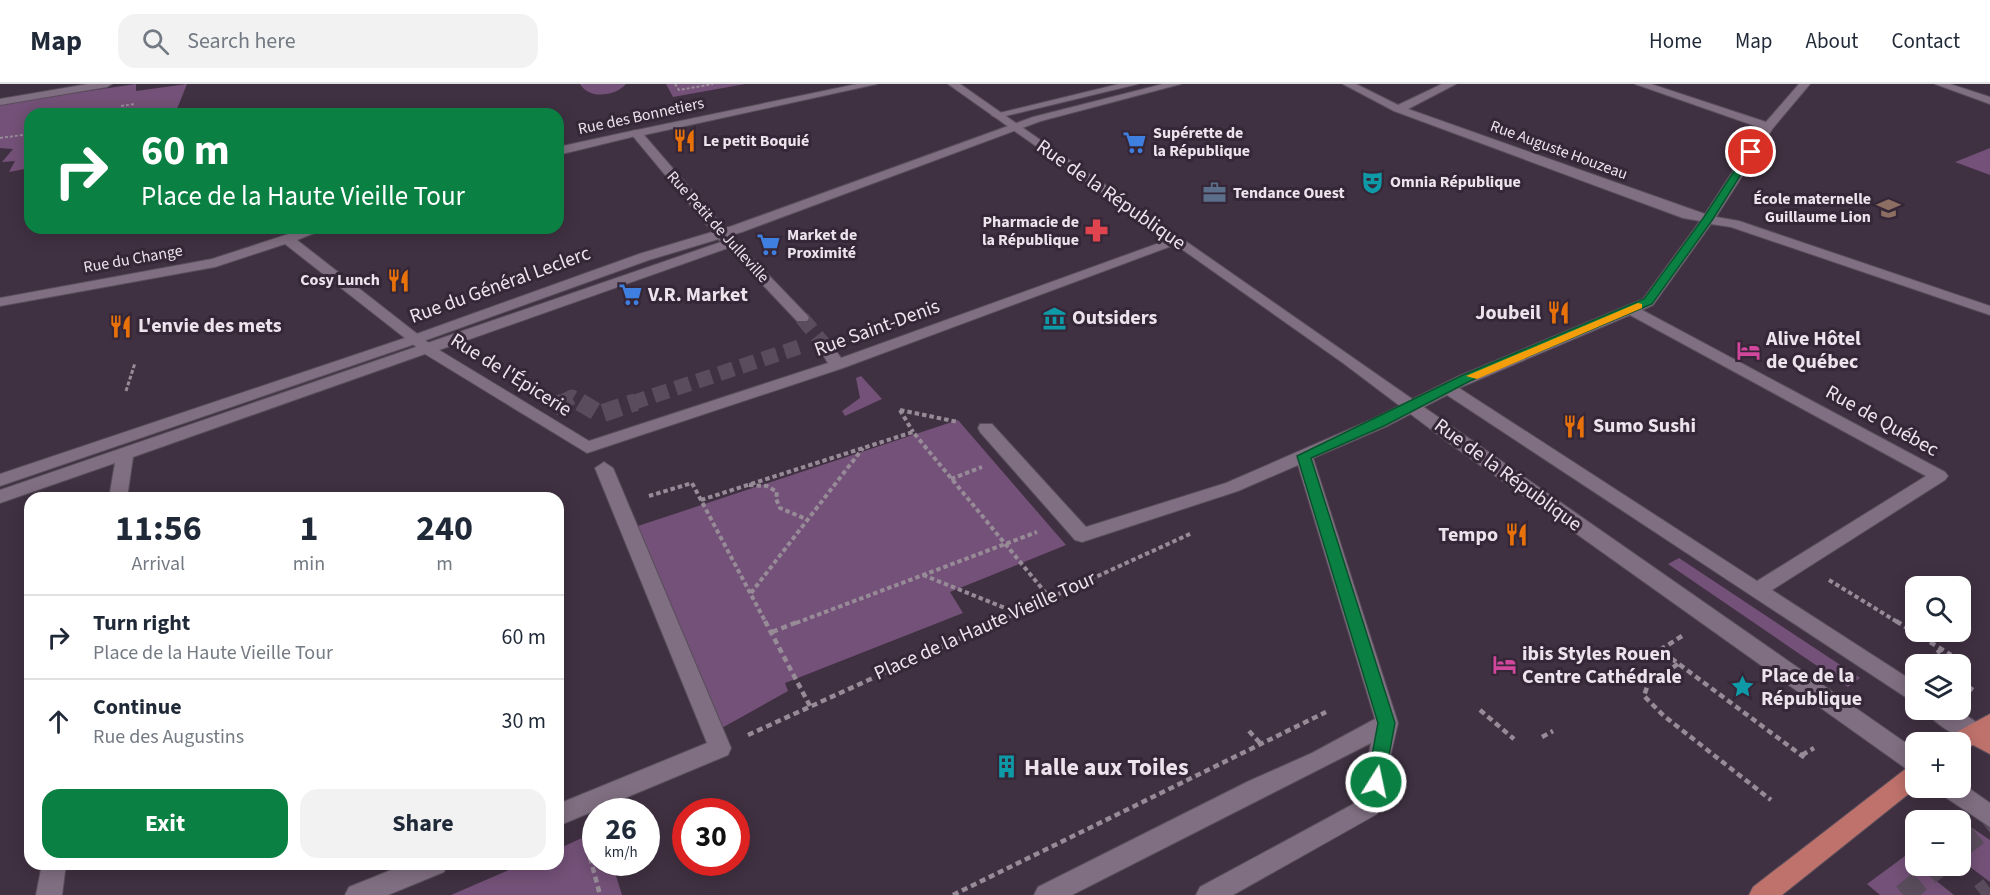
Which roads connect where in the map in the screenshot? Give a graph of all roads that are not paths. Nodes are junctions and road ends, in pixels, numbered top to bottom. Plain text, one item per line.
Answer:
1 (107, 84) edge
2 (872, 84) edge
3 (953, 84) edge
4 (1133, 84) edge
5 (1176, 84) edge
6 (1348, 84) edge
7 (1451, 84) edge
8 (1640, 84) edge
9 (1805, 84) edge
10 (1940, 84) edge
11 (1102, 87) edge
12 (1988, 98) edge
13 (0, 102) edge
14 (1398, 109) junction
15 (997, 116) junction
16 (1768, 126) junction
17 (1014, 127) junction
18 (636, 133) junction
19 (564, 149) edge
20 (1708, 219) junction
21 (304, 234) edge
22 (725, 238) junction
23 (288, 240) junction
24 (1178, 241) junction
25 (0, 302) edge
26 (1630, 309) junction
27 (1990, 311) edge
28 (802, 318) tunnel mouth
29 (413, 340) junction
30 (826, 347) tunnel mouth
31 (429, 350) junction
32 (837, 365) junction
33 (1448, 388) junction
34 (1413, 406) junction
35 (986, 428) road end
36 (587, 447) joint
37 (125, 454) junction
38 (1306, 463) junction
39 (604, 468) dead end
40 (0, 480) edge
41 (118, 492) edge
42 (0, 498) edge
43 (1757, 590) junction
44 (1905, 688) edge
45 (1953, 720) edge
46 (1387, 723) junction
47 (1978, 736) edge
48 (1905, 756) edge
49 (1905, 783) edge
50 (1964, 798) edge
51 (568, 811) edge
52 (1990, 816) edge
53 (53, 870) edge
54 (420, 870) edge
55 (49, 895) edge
56 (358, 895) edge
57 (1047, 895) edge
58 (1209, 895) edge
59 (1762, 895) edge

1 - 13 street
2 - 18 street, Rue des Bonnetiers
3 - 15 street, Rue de la République
4 - 11 street
5 - 17 street, Rue du Général Leclerc
6 - 14 street, Rue Auguste Houzeau
7 - 14 street
8 - 16 street
9 - 16 street
10 - 12 street
11 - 15 street
14 - 20 street, Rue Auguste Houzeau
15 - 17 street, Rue de la République
16 - 20 street
17 - 22 street, Rue du Général Leclerc
17 - 24 street, Rue de la République
18 - 19 street, Rue des Bonnetiers
18 - 22 street, Rue Petit de Julleville
20 - 26 street
20 - 27 street, Rue Auguste Houzeau
21 - 23 street
22 - 28 street, Rue Petit de Julleville
22 - 29 street, Rue du Général Leclerc
22 - 31 street, Rue du Général Leclerc
23 - 25 street, Rue du Change
23 - 29 street, Rue de l'Épicerie
24 - 32 street, Rue Saint-Denis
24 - 34 street, Rue de la République
26 - 33 street
26 - 43 street, Rue de Québec
29 - 31 street, Rue de l'Épicerie
29 - 40 street, Rue du Général Leclerc
30 - 32 street
31 - 36 street, Rue de l'Épicerie
31 - 37 street, Rue du Général Leclerc
32 - 36 street, Rue Saint-Denis
33 - 34 street
33 - 43 street, Rue de la République
34 - 38 street
34 - 48 street, Rue de la République
35 - 38 street
37 - 41 street
37 - 42 street, Rue du Général Leclerc
38 - 46 street
39 - 51 street
43 - 44 street
45 - 47 street
46 - 57 street
46 - 58 street
49 - 59 main road
50 - 52 street
53 - 55 street
54 - 56 street

